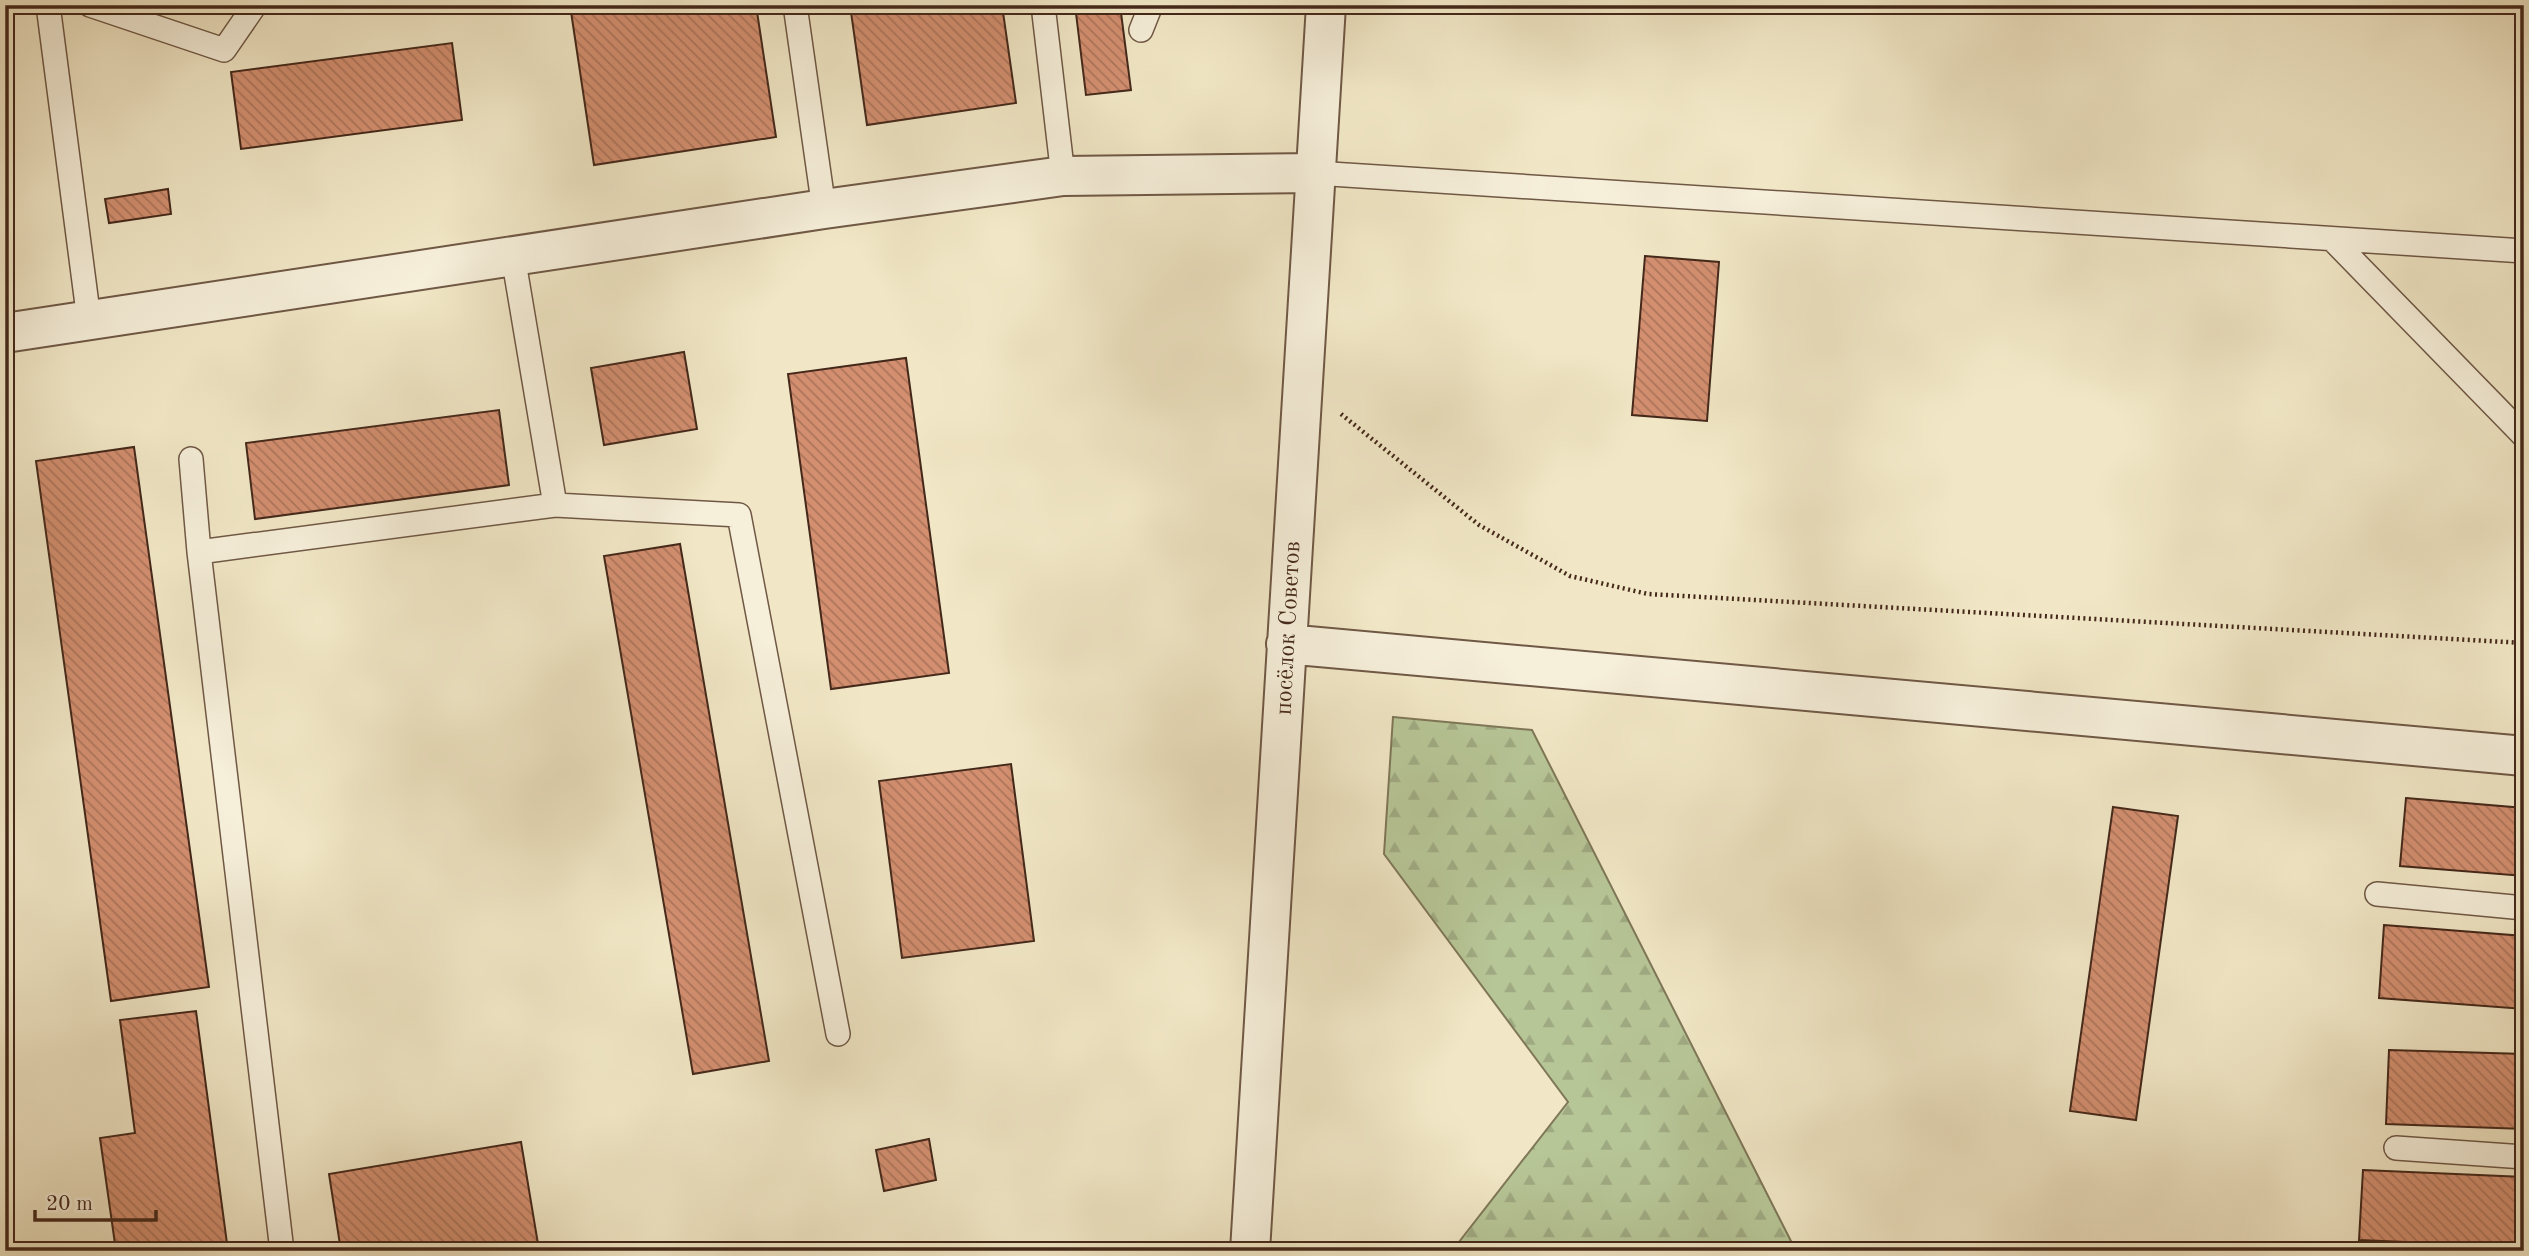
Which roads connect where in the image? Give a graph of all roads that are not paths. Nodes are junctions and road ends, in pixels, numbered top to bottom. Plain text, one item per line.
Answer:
1 (48, 5) edge
2 (90, 5) edge
3 (255, 5) edge
4 (795, 5) edge
5 (1043, 5) edge
6 (1151, 5) edge
7 (1326, 5) edge
8 (1141, 30) dead end
9 (1315, 173) junction
10 (1063, 176) junction
11 (824, 209) junction
12 (2332, 239) junction
13 (2524, 251) edge
14 (513, 256) junction
15 (89, 320) junction
16 (5, 333) edge
17 (2524, 436) edge
18 (191, 459) dead end
19 (555, 505) junction
20 (199, 552) junction
21 (1286, 644) junction
22 (2524, 757) edge
23 (2377, 894) dead end
24 (2524, 908) edge
25 (838, 1034) dead end
26 (2396, 1148) dead end
27 (2524, 1157) edge
28 (282, 1251) edge
29 (1250, 1251) edge

1 - 15 lane
2 - 3 lane
4 - 11 lane
5 - 10 lane
6 - 8 lane
7 - 9 street, посёлок Советов
9 - 10 street
9 - 12 lane
9 - 21 street, посёлок Советов
10 - 11 street
11 - 14 street
12 - 13 lane
12 - 17 lane
14 - 15 street
14 - 19 lane
15 - 16 street
18 - 20 lane
19 - 20 lane
19 - 25 lane
20 - 28 lane
21 - 22 street
21 - 29 street, посёлок Советов
23 - 24 lane
26 - 27 lane

